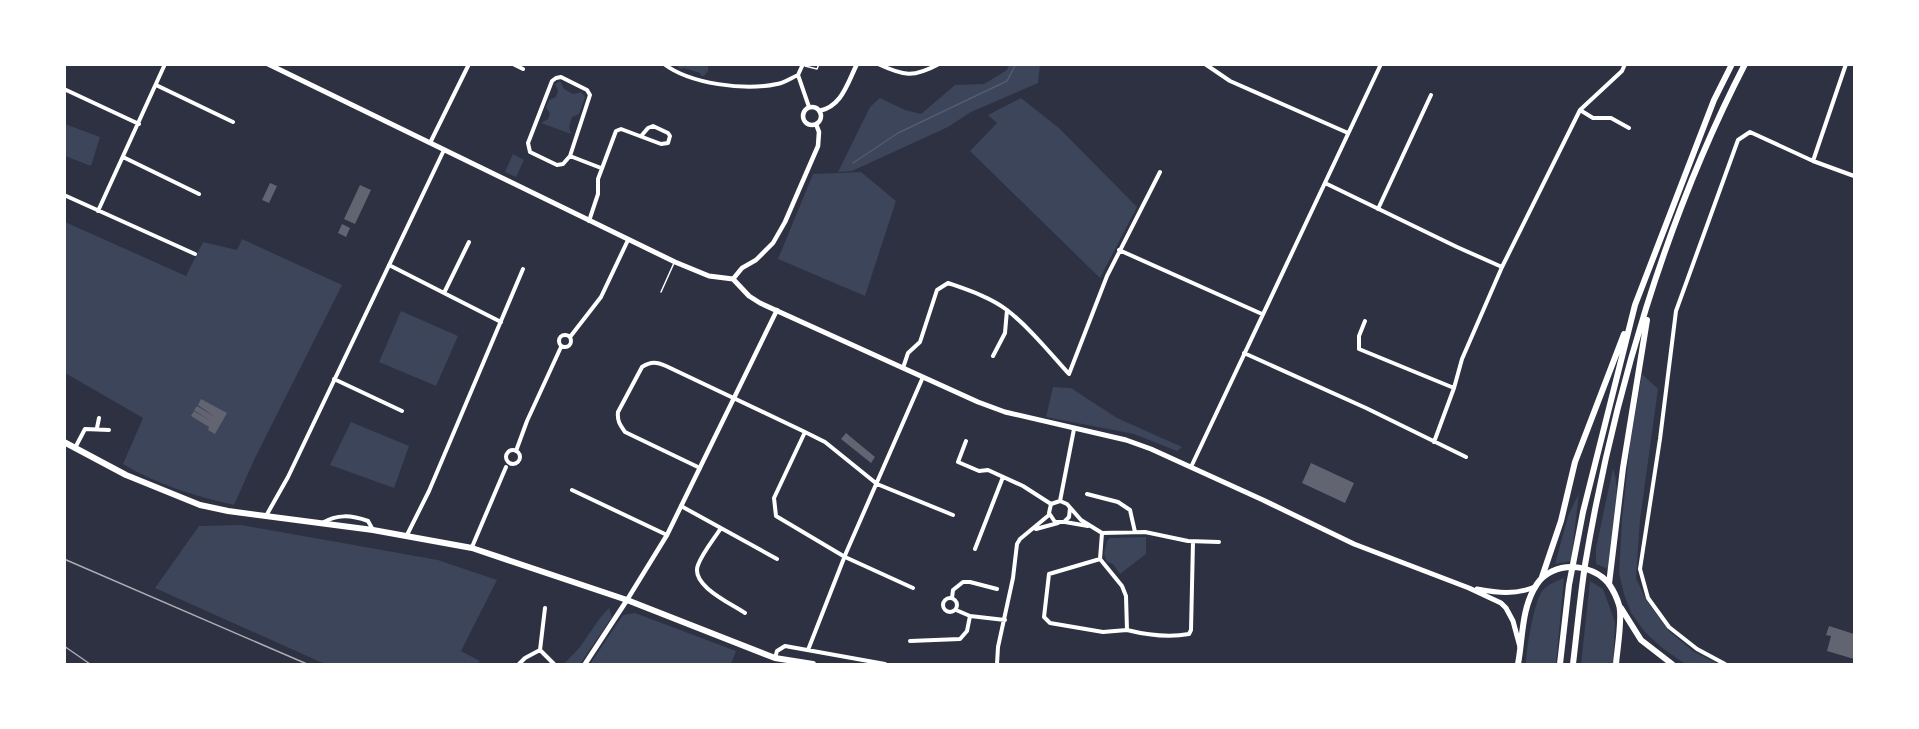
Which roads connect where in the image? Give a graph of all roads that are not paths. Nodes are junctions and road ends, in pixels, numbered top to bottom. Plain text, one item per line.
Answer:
1 (165, 64) edge
2 (268, 64) edge
3 (469, 64) edge
4 (513, 64) edge
5 (664, 64) edge
6 (819, 64) edge
7 (857, 64) edge
8 (878, 64) edge
9 (939, 64) edge
10 (1205, 64) edge
11 (1381, 64) edge
12 (1625, 64) edge
13 (1727, 64) edge
14 (1732, 64) edge
15 (1747, 64) edge
16 (1846, 64) edge
17 (803, 65) edge
18 (523, 69) dead end
19 (798, 75) junction
20 (156, 86) junction
21 (64, 89) edge
22 (1431, 95) dead end
23 (1714, 100) junction
24 (809, 107) junction
25 (1580, 110) junction
26 (819, 111) junction
27 (233, 122) dead end
28 (139, 124) junction
29 (816, 124) junction
30 (1629, 128) dead end
31 (1348, 133) junction
32 (642, 135) junction
33 (430, 143) junction
34 (444, 150) junction
35 (570, 156) junction
36 (123, 158) junction
37 (1813, 161) junction
38 (601, 168) junction
39 (1160, 172) dead end
40 (1854, 177) edge
41 (1325, 183) junction
42 (199, 194) dead end
43 (64, 195) edge
44 (1378, 209) junction
45 (98, 211) junction
46 (589, 221) junction
47 (628, 240) junction
48 (469, 242) dead end
49 (1119, 250) junction
50 (195, 254) dead end
51 (675, 262) junction
52 (389, 265) junction
53 (1502, 267) junction
54 (523, 269) dead end
55 (733, 279) junction
56 (661, 292) dead end
57 (444, 293) junction
58 (1651, 299) junction
59 (1635, 305) junction
60 (777, 310) junction
61 (1007, 310) junction
62 (1262, 314) junction
63 (1365, 321) dead end
64 (501, 322) junction
65 (570, 337) junction
66 (561, 347) junction
67 (1244, 353) junction
68 (993, 356) dead end
69 (903, 368) junction
70 (923, 377) junction
71 (334, 380) junction
72 (1454, 388) junction
73 (734, 398) junction
74 (402, 411) dead end
75 (99, 418) dead end
76 (97, 428) junction
77 (1074, 429) junction
78 (109, 430) dead end
79 (805, 432) junction
80 (966, 441) dead end
81 (64, 442) edge
82 (1434, 442) junction
83 (75, 448) junction
84 (516, 451) dead end
85 (1466, 457) dead end
86 (506, 466) dead end
87 (700, 468) junction
88 (1191, 468) junction
89 (1004, 477) junction
90 (878, 484) junction
91 (572, 490) dead end
92 (1087, 494) dead end
93 (1060, 501) junction
94 (1052, 504) junction
95 (681, 506) junction
96 (1070, 508) junction
97 (1049, 514) junction
98 (954, 515) dead end
99 (266, 516) junction
100 (1062, 522) junction
101 (321, 523) junction
102 (1091, 527) junction
103 (721, 528) junction
104 (373, 530) junction
105 (1027, 532) junction
106 (1135, 532) junction
107 (1102, 533) junction
108 (667, 535) junction
109 (407, 536) junction
110 (1193, 542) junction
111 (1219, 542) dead end
112 (472, 548) junction
113 (975, 549) dead end
114 (845, 557) junction
115 (777, 559) dead end
116 (1100, 559) junction
117 (1542, 577) junction
118 (1610, 584) junction
119 (1535, 587) junction
120 (913, 588) dead end
121 (1469, 588) junction
122 (998, 589) dead end
123 (952, 598) junction
124 (627, 600) junction
125 (1620, 607) junction
126 (545, 608) dead end
127 (956, 610) junction
128 (745, 613) dead end
129 (970, 616) junction
130 (1005, 620) junction
131 (1127, 630) junction
132 (909, 641) dead end
133 (1520, 649) junction
134 (540, 650) junction
135 (808, 650) junction
136 (775, 658) junction
137 (519, 664) edge
138 (554, 664) edge
139 (585, 664) edge
140 (813, 664) edge
141 (885, 664) edge
142 (997, 664) edge
143 (1518, 664) edge
144 (1560, 664) edge
145 (1574, 664) edge
146 (1616, 664) edge
147 (1672, 664) edge
148 (1725, 664) edge

1 - 20 street
2 - 33 main road
3 - 33 street
4 - 18 street
5 - 19 street
6 - 17 lane
7 - 26 street
8 - 9 street
10 - 31 street
11 - 31 street
12 - 25 street
13 - 23 main road
14 - 23 main road
15 - 58 main road
16 - 37 street
17 - 19 street
19 - 24 street
20 - 27 street
20 - 28 street
21 - 28 street
22 - 44 street
23 - 59 main road
24 - 26 street
24 - 29 street
25 - 30 street
25 - 53 street
26 - 29 street
28 - 36 street
29 - 55 street
31 - 41 street
32 - 32 street
32 - 38 street
33 - 34 main road
34 - 46 main road
34 - 52 street
35 - 35 street
35 - 38 street
36 - 42 street
36 - 45 street
37 - 40 street
37 - 148 street
38 - 46 street
39 - 49 street
41 - 44 street
41 - 62 street
43 - 45 street
44 - 53 street
45 - 50 street
46 - 47 main road
47 - 51 main road
47 - 65 street
48 - 57 street
49 - 61 street
49 - 62 street
51 - 55 main road
51 - 56 lane
52 - 57 street
52 - 71 street
53 - 72 street
54 - 64 street
55 - 60 main road
57 - 64 street
58 - 118 main road
58 - 145 main road
59 - 117 main road
59 - 144 main road
60 - 69 main road
60 - 73 street
61 - 68 street
61 - 69 street
62 - 67 street
63 - 72 street
64 - 109 street
65 - 66 street
65 - 66 street
66 - 84 street
67 - 82 street
67 - 88 street
69 - 70 main road
70 - 77 main road
70 - 90 street
71 - 74 street
71 - 99 street
72 - 82 street
73 - 79 street
73 - 87 street
73 - 87 street
75 - 76 street
76 - 78 street
76 - 83 street
77 - 88 main road
77 - 93 street
79 - 90 street
79 - 114 street
80 - 89 street
81 - 83 main road
82 - 85 street
83 - 99 main road
86 - 112 street
87 - 95 street
88 - 121 main road
89 - 94 street
89 - 113 street
90 - 98 street
90 - 114 street
91 - 108 street
92 - 106 street
93 - 94 street
93 - 96 street
94 - 97 street
95 - 103 street
95 - 108 street
96 - 100 street
96 - 102 street
97 - 100 street
97 - 105 street
99 - 101 main road
100 - 102 street
100 - 105 street
101 - 104 main road
101 - 104 street
102 - 107 street
103 - 115 street
103 - 128 street
104 - 109 main road
105 - 130 street
106 - 107 street
106 - 110 street
107 - 116 street
108 - 124 street
109 - 112 main road
110 - 111 street
110 - 131 street
112 - 124 main road
114 - 120 street
114 - 135 street
116 - 131 street
116 - 131 street
117 - 118 main road
117 - 119 main road
118 - 125 main road
119 - 121 main road
119 - 133 main road
121 - 133 main road
122 - 123 street
123 - 127 street
123 - 127 street
124 - 136 main road
124 - 139 main road
125 - 146 main road
125 - 147 main road
126 - 134 street
127 - 129 street
129 - 130 street
129 - 132 street
130 - 142 street
133 - 143 main road
134 - 137 street
134 - 138 street
135 - 136 street
135 - 141 street
136 - 140 main road

